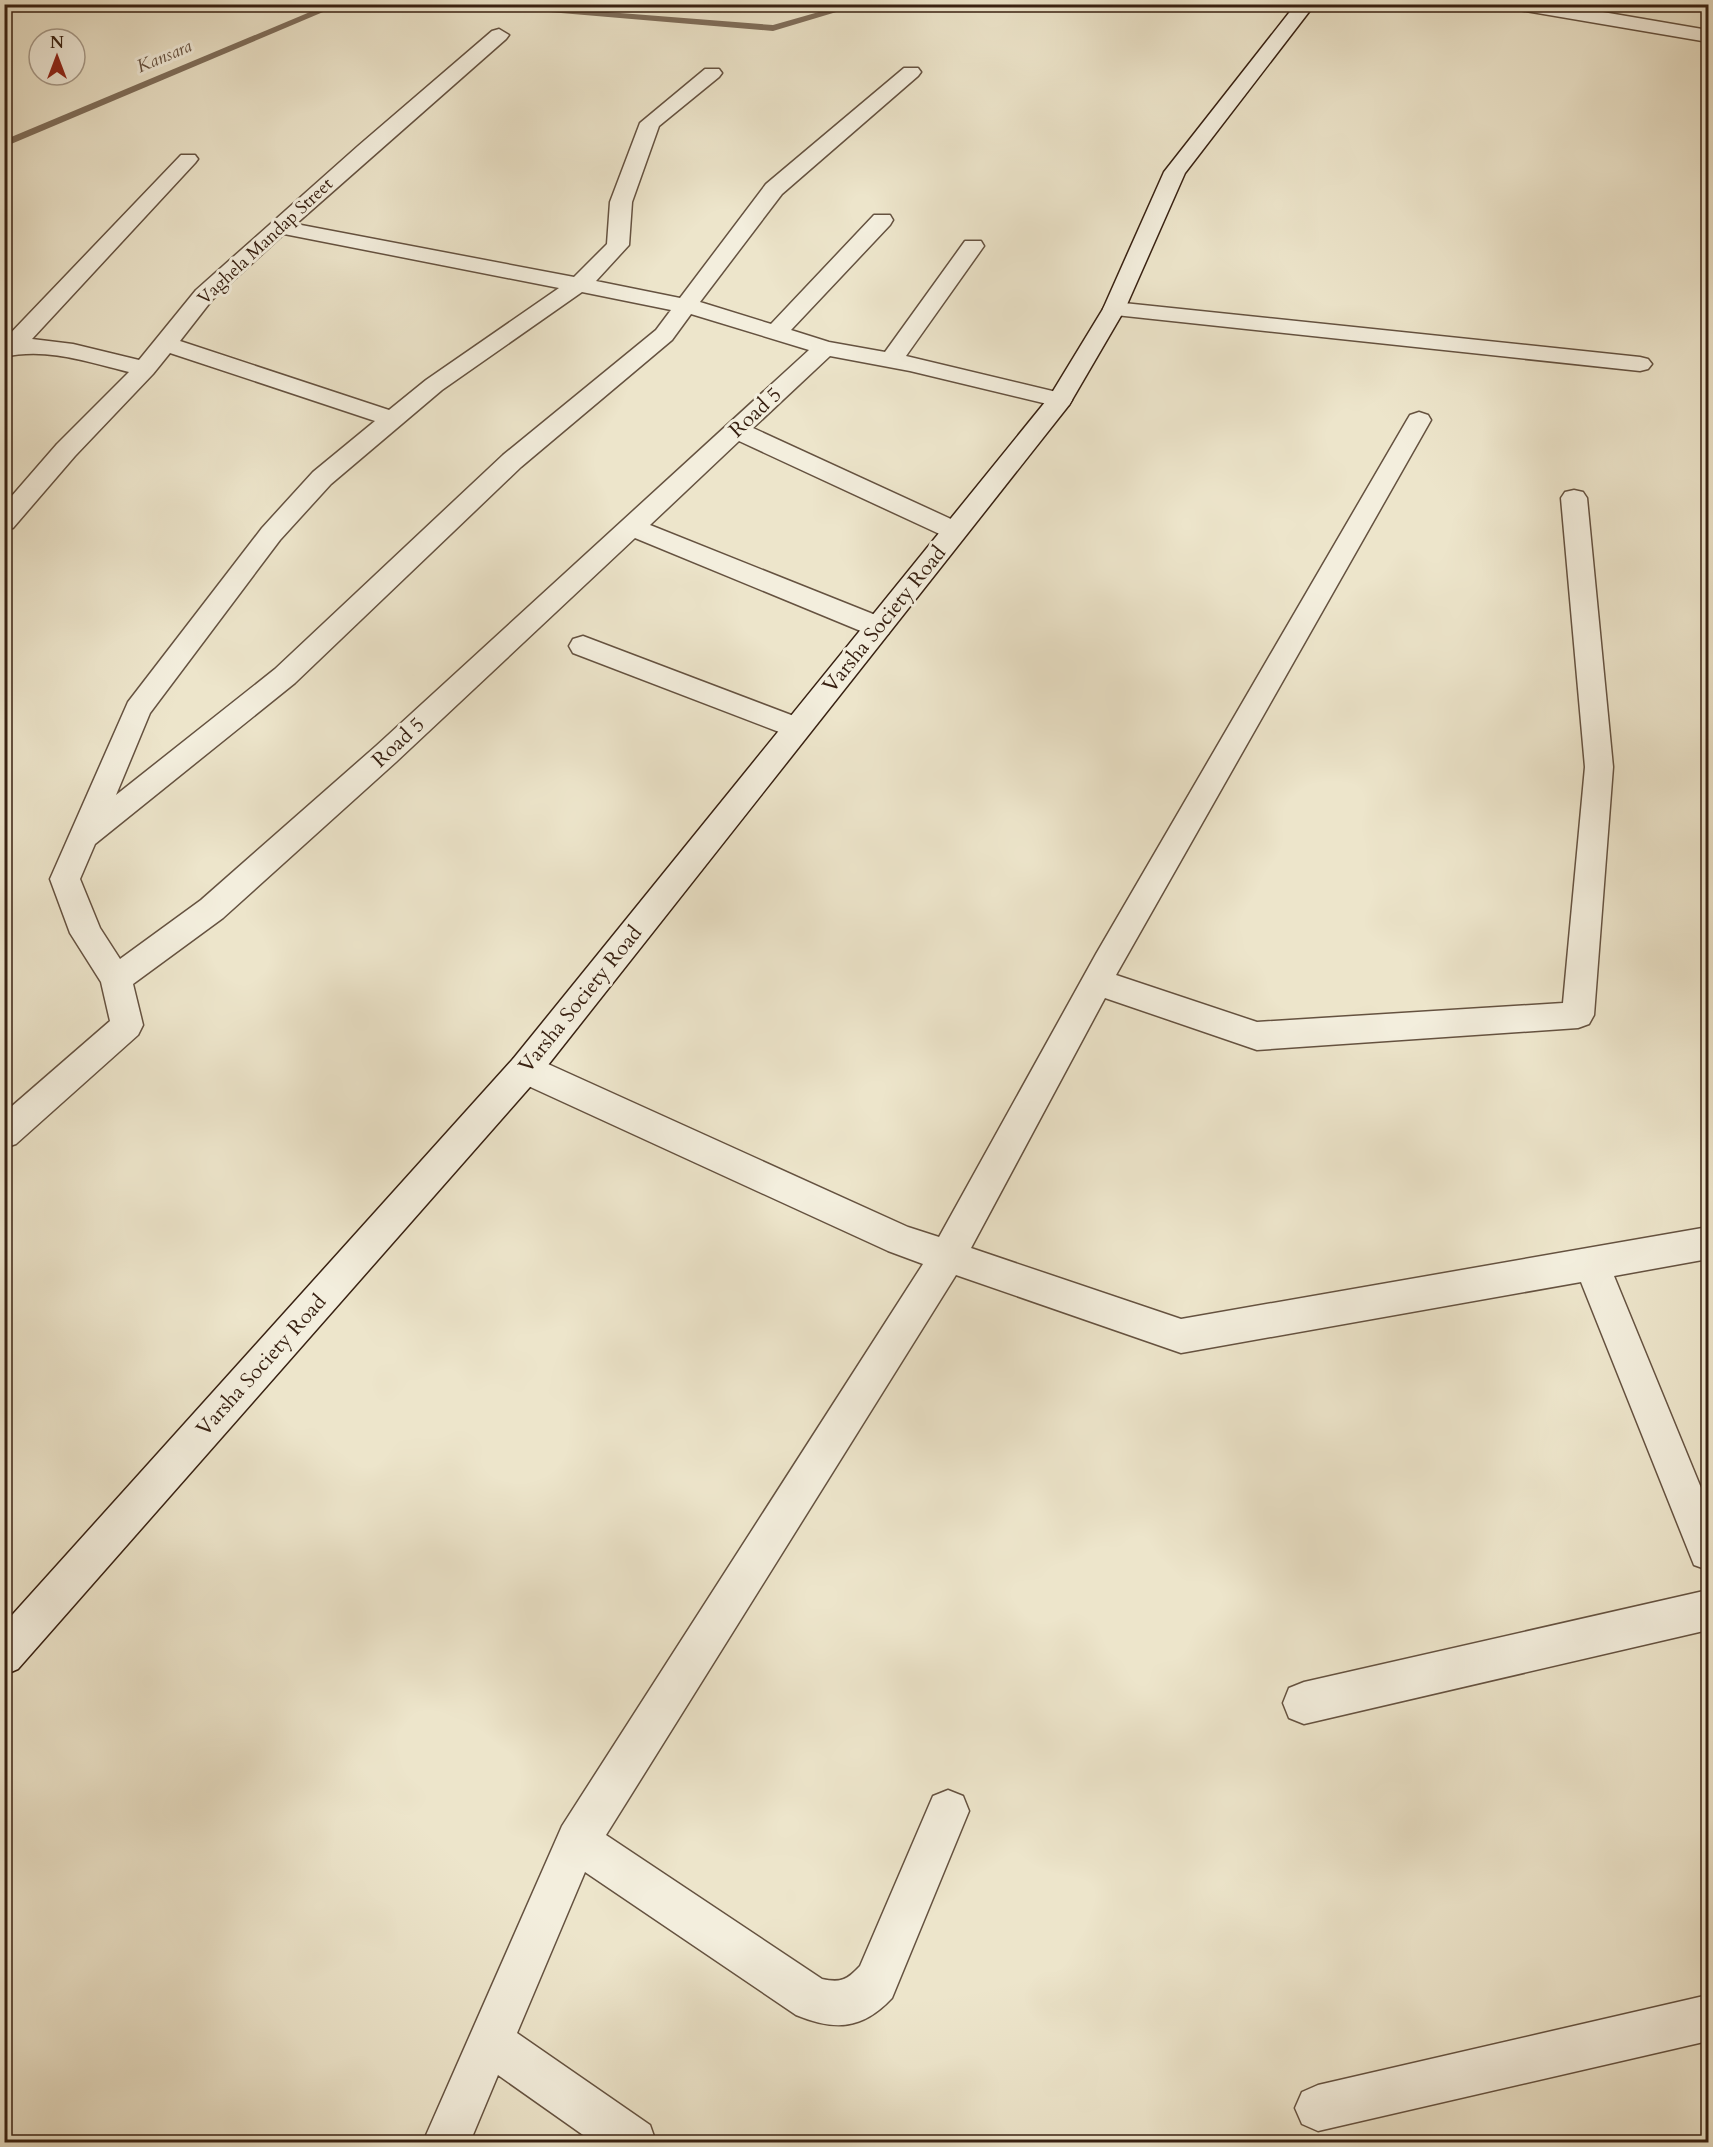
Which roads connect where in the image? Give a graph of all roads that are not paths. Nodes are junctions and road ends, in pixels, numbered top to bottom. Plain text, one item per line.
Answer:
1 (11, 4) edge
2 (1306, 4) edge
3 (1519, 4) edge
4 (4, 7) edge
5 (499, 35) dead end
6 (1708, 36) edge
7 (911, 72) dead end
8 (712, 73) dead end
9 (188, 159) dead end
10 (882, 220) dead end
11 (280, 226) junction
12 (973, 246) dead end
13 (578, 285) junction
14 (688, 306) junction
15 (1114, 309) junction
16 (775, 333) junction
17 (166, 344) junction
18 (8, 348) edge
19 (825, 348) junction
20 (891, 361) junction
21 (1640, 364) dead end
22 (145, 369) junction
23 (1060, 400) junction
24 (393, 419) junction
25 (1419, 420) dead end
26 (736, 430) junction
27 (1574, 498) dead end
28 (4, 522) edge
29 (631, 527) junction
30 (955, 531) junction
31 (878, 627) junction
32 (583, 646) dead end
33 (797, 728) junction
34 (82, 839) junction
35 (116, 979) junction
36 (1097, 982) junction
37 (525, 1069) junction
38 (4, 1134) edge
39 (1708, 1243) edge
40 (948, 1256) junction
41 (1591, 1263) junction
42 (1708, 1551) edge
43 (1708, 1610) edge
44 (4, 1655) edge
45 (1304, 1703) dead end
46 (948, 1811) dead end
47 (577, 1841) junction
48 (1708, 2018) edge
49 (490, 2042) junction
50 (1318, 2108) dead end
51 (446, 2142) edge
52 (633, 2142) edge

1 - 4 street
2 - 15 street, Varsha Society Road
3 - 6 street
5 - 11 street, Vaghela Mandap Street
7 - 14 street
8 - 13 street
9 - 18 street
10 - 16 street
11 - 13 street
11 - 17 street, Vaghela Mandap Street
12 - 20 street
13 - 14 street
13 - 24 street
14 - 16 street
14 - 34 street
15 - 21 street
15 - 23 street, Varsha Society Road
16 - 19 street
17 - 22 street, Vaghela Mandap Street
17 - 24 street
18 - 22 street
19 - 20 street
19 - 26 street, Road 5
20 - 23 street
22 - 28 street, Vaghela Mandap Street
23 - 30 street, Varsha Society Road
24 - 34 street
25 - 36 street
26 - 29 street, Road 5
26 - 30 street
27 - 36 street
29 - 31 street
29 - 35 street, Road 5
30 - 31 street, Varsha Society Road
31 - 33 street, Varsha Society Road
32 - 33 street
33 - 37 street, Varsha Society Road
34 - 35 street
35 - 38 street
36 - 40 street
37 - 40 street
37 - 44 street, Varsha Society Road
39 - 41 street
40 - 41 street
40 - 47 street
41 - 42 street
43 - 45 street
46 - 47 street
47 - 49 street
48 - 50 street
49 - 51 street
49 - 52 street

